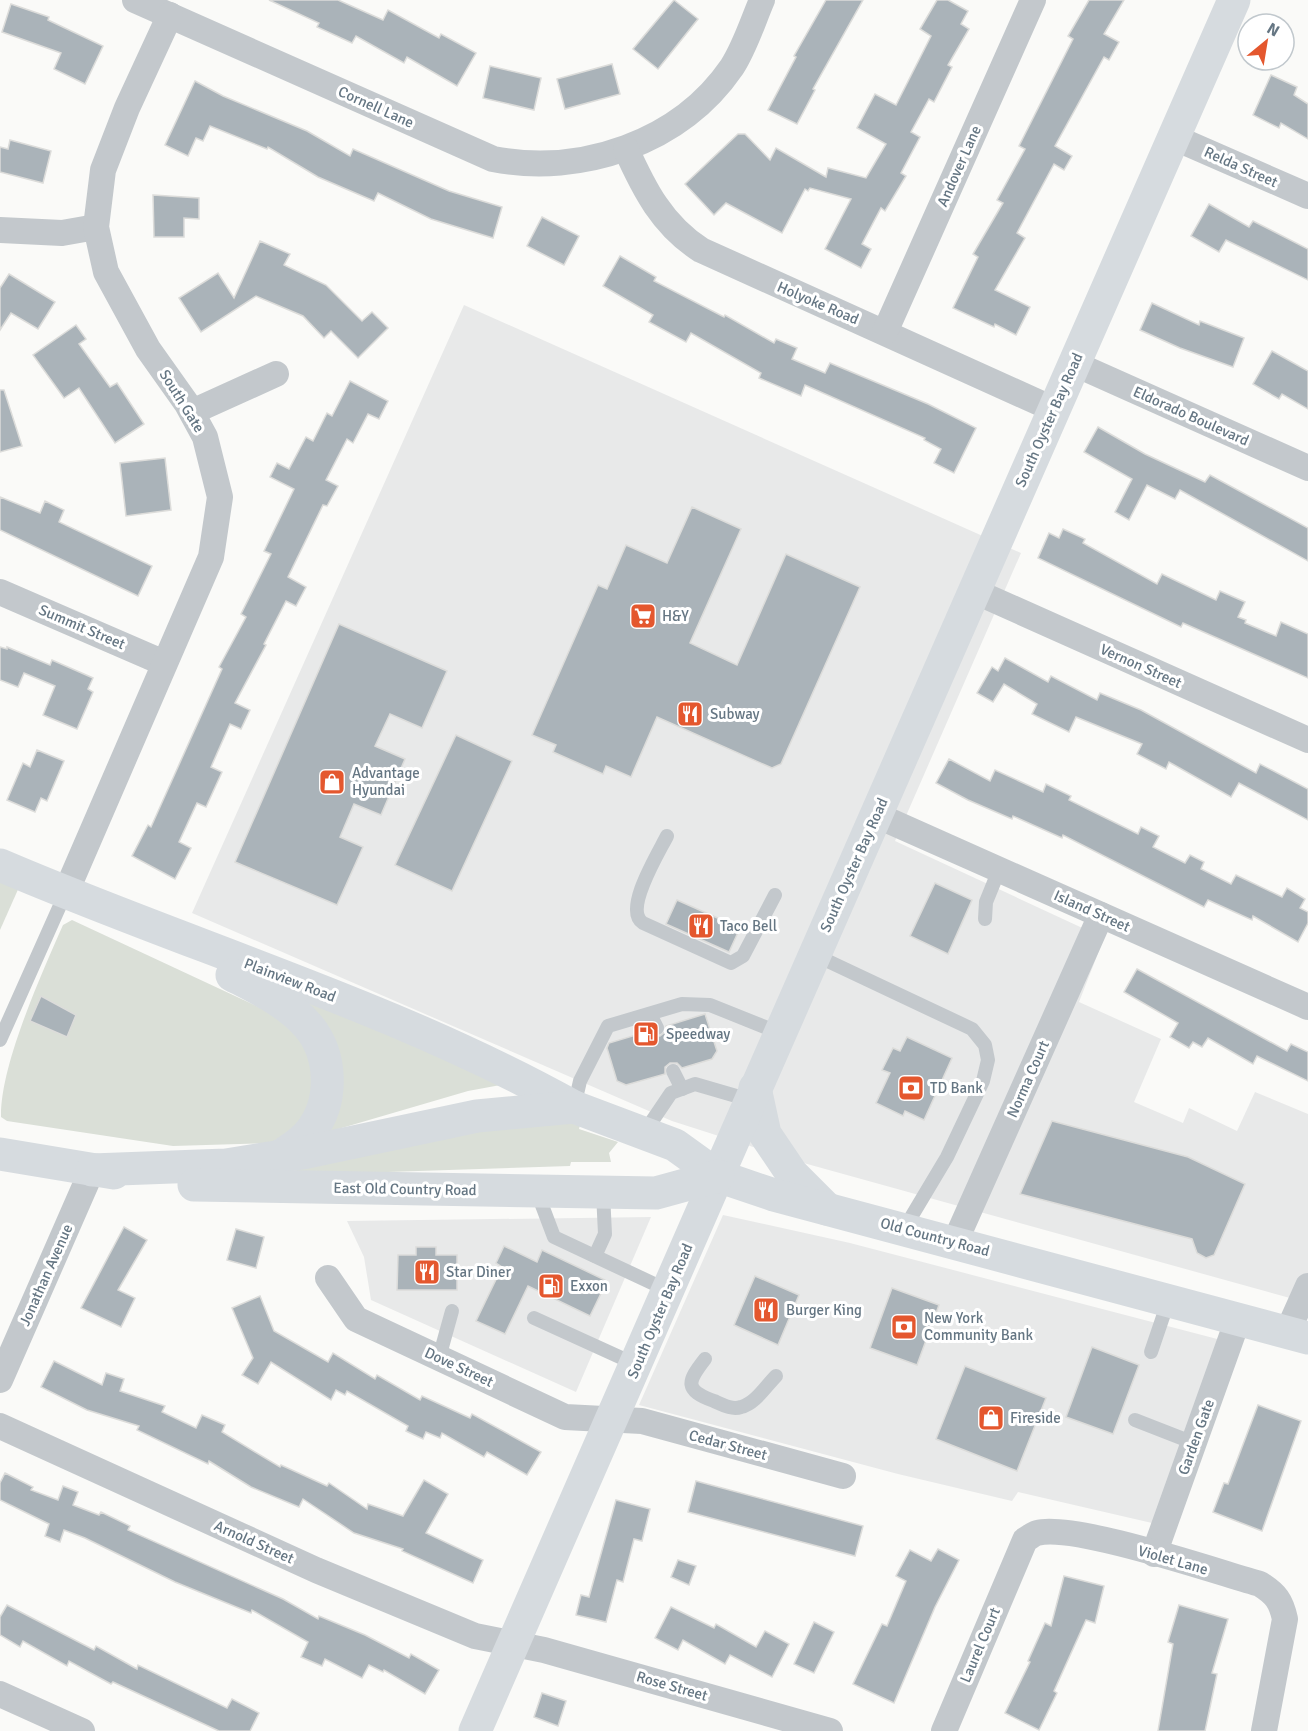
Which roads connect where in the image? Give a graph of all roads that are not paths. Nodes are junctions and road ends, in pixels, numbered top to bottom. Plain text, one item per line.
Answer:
1 (135, 0) edge
2 (762, 0) edge
3 (1033, 0) edge
4 (1234, 0) edge
5 (170, 15) junction
6 (1173, 137) junction
7 (626, 149) junction
8 (1308, 196) edge
9 (96, 227) junction
10 (0, 230) edge
11 (885, 332) junction
12 (1075, 364) junction
13 (276, 374) dead end
14 (1053, 409) junction
15 (192, 412) junction
16 (1308, 468) edge
17 (0, 591) edge
18 (974, 591) junction
19 (164, 663) junction
20 (1308, 740) edge
21 (876, 815) junction
22 (667, 836) dead end
23 (0, 865) edge
24 (999, 870) junction
25 (66, 892) junction
26 (775, 895) dead end
27 (1101, 915) junction
28 (985, 919) dead end
29 (142, 924) junction
30 (815, 955) junction
31 (1308, 1007) edge
32 (650, 1014) junction
33 (657, 1028) dead end
34 (780, 1033) junction
35 (0, 1040) edge
36 (673, 1071) dead end
37 (682, 1089) junction
38 (752, 1094) junction
39 (574, 1107) junction
40 (644, 1133) junction
41 (0, 1154) edge
42 (279, 1157) junction
43 (92, 1170) junction
44 (718, 1176) junction
45 (537, 1190) junction
46 (603, 1193) junction
47 (826, 1209) junction
48 (904, 1229) junction
49 (955, 1242) junction
50 (595, 1256) junction
51 (328, 1278) dead end
52 (1308, 1286) edge
53 (669, 1291) junction
54 (1168, 1302) junction
55 (453, 1311) dead end
56 (534, 1318) dead end
57 (1238, 1319) junction
58 (1298, 1335) edge
59 (1151, 1352) dead end
60 (439, 1358) junction
61 (705, 1359) dead end
62 (637, 1365) junction
63 (776, 1376) dead end
64 (0, 1380) edge
65 (1135, 1420) dead end
66 (611, 1421) junction
67 (0, 1426) edge
68 (1194, 1443) junction
69 (843, 1476) dead end
70 (1154, 1554) junction
71 (1016, 1558) joint
72 (514, 1644) junction
73 (0, 1694) edge
74 (82, 1731) edge
75 (476, 1731) edge
76 (830, 1731) edge
77 (944, 1731) edge
78 (1264, 1731) edge

1 - 5 street, Cornell Lane
2 - 7 street, Cornell Lane
3 - 11 street, Andover Lane
4 - 6 main road, South Oyster Bay Road
5 - 7 street, Cornell Lane
5 - 9 street, South Gate
6 - 8 street, Relda Street
6 - 12 main road, South Oyster Bay Road
7 - 11 street, Holyoke Road
9 - 10 street
9 - 15 street, South Gate
11 - 14 street, Holyoke Road
12 - 14 main road, South Oyster Bay Road
12 - 16 street, Eldorado Boulevard
13 - 15 street
14 - 18 main road, South Oyster Bay Road
15 - 19 street, South Gate
17 - 19 street, Summit Street
18 - 20 street, Vernon Street
18 - 21 main road, South Oyster Bay Road
19 - 25 street, South Gate
21 - 24 street, Island Street
21 - 30 main road, South Oyster Bay Road
22 - 26 lane
23 - 25 main road, Plainview Road
24 - 27 street, Island Street
24 - 28 lane
25 - 29 main road, Plainview Road
25 - 35 lane
27 - 31 street, Island Street
27 - 49 street, Norma Court
29 - 39 main road, Plainview Road
29 - 42 main road
30 - 34 main road, South Oyster Bay Road
30 - 48 lane
32 - 33 lane
32 - 34 lane
32 - 39 lane
34 - 38 main road, South Oyster Bay Road
36 - 37 lane
37 - 38 lane
37 - 40 lane
38 - 44 main road, South Oyster Bay Road
38 - 47 main road
39 - 40 main road, Old Country Road
39 - 42 main road, East Old Country Road
40 - 44 main road, Old Country Road
41 - 43 main road, East Old Country Road
42 - 43 main road, East Old Country Road
43 - 45 main road, East Old Country Road
43 - 64 street, Jonathan Avenue
44 - 46 main road, East Old Country Road
44 - 47 main road, Old Country Road
44 - 53 main road, South Oyster Bay Road
45 - 46 main road, East Old Country Road
45 - 50 lane
46 - 50 lane
47 - 48 main road, Old Country Road
48 - 49 main road, Old Country Road
49 - 54 main road, Old Country Road
50 - 53 lane
51 - 60 street, Dove Street
52 - 58 street
53 - 62 main road, South Oyster Bay Road
54 - 57 main road, Old Country Road
54 - 59 lane
55 - 60 lane
56 - 62 lane
57 - 58 main road, Old Country Road
57 - 68 street, Garden Gate
60 - 66 street, Dove Street
61 - 63 lane
62 - 66 main road, South Oyster Bay Road
65 - 68 lane
66 - 69 street, Cedar Street
66 - 72 main road, South Oyster Bay Road
67 - 72 street, Arnold Street
68 - 70 street, Garden Gate
70 - 71 street, Violet Lane
70 - 78 street, Violet Lane
71 - 77 street, Laurel Court
72 - 75 main road, South Oyster Bay Road
72 - 76 street, Rose Street
73 - 74 street

